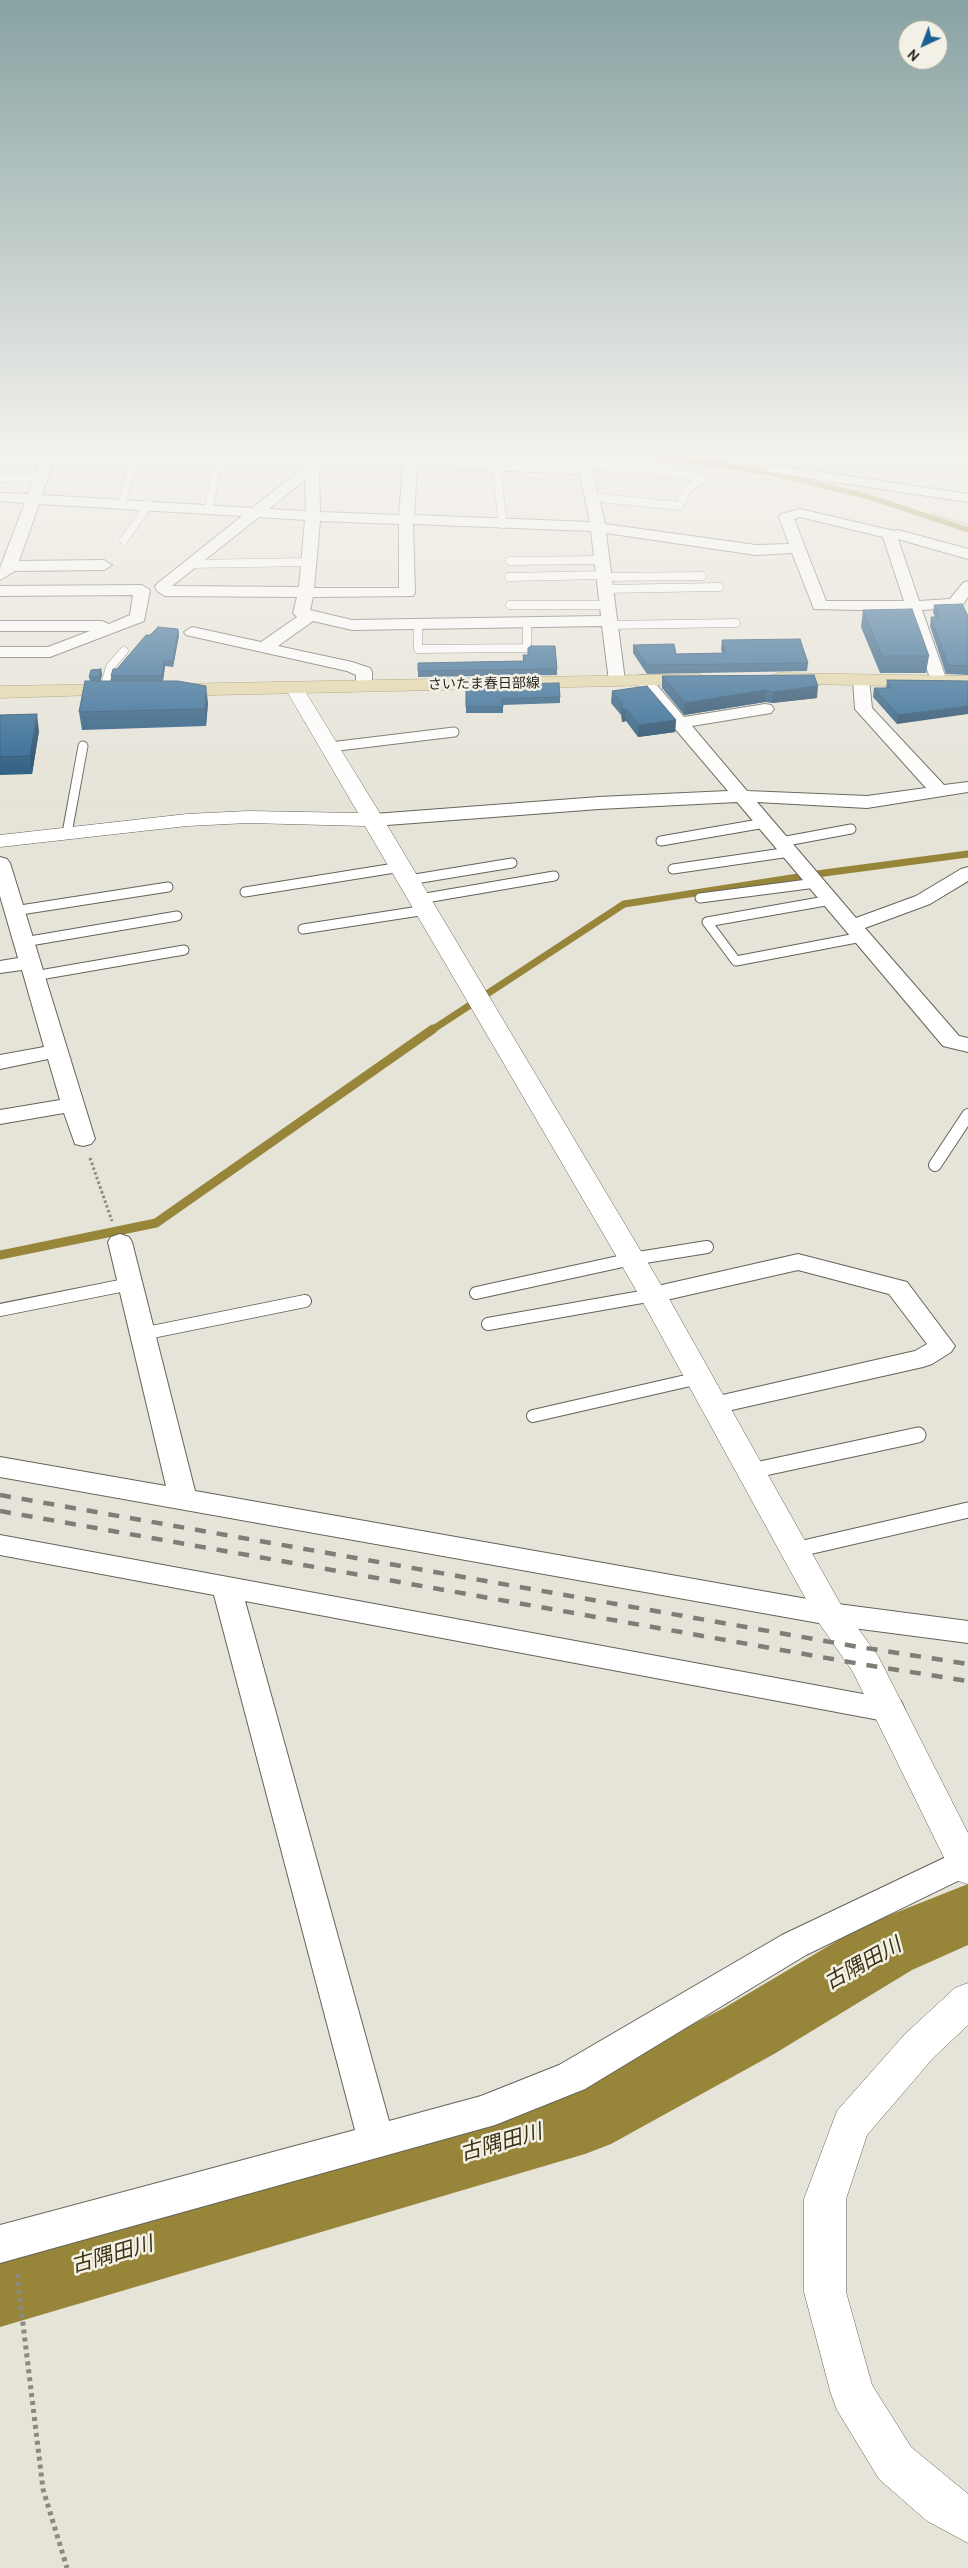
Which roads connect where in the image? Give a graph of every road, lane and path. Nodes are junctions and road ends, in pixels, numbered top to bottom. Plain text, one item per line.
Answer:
1 (180, 572) edge
2 (308, 572) edge
3 (407, 572) edge
4 (603, 572) edge
5 (807, 572) edge
6 (902, 572) edge
7 (702, 576) dead end
8 (509, 577) dead end
9 (968, 586) edge
10 (605, 587) junction
11 (719, 587) dead end
12 (0, 591) edge
13 (306, 593) junction
14 (510, 605) dead end
15 (913, 606) junction
16 (310, 615) junction
17 (527, 622) junction
18 (610, 623) junction
19 (736, 623) dead end
20 (418, 624) junction
21 (0, 626) edge
22 (117, 626) junction
23 (192, 632) dead end
24 (264, 648) junction
25 (124, 651) dead end
26 (0, 652) edge
27 (762, 679) edge
28 (643, 680) junction
29 (712, 680) edge
30 (861, 680) junction
31 (617, 681) junction
32 (939, 682) junction
33 (968, 682) edge
34 (364, 686) junction
35 (294, 688) junction
36 (103, 691) junction
37 (0, 692) edge
38 (765, 709) dead end
39 (679, 723) junction
40 (454, 732) dead end
41 (83, 746) dead end
42 (330, 747) junction
43 (968, 787) edge
44 (940, 792) junction
45 (741, 796) junction
46 (374, 820) junction
47 (765, 823) junction
48 (851, 829) dead end
49 (67, 833) junction
50 (0, 841) edge
51 (661, 841) dead end
52 (785, 847) junction
53 (0, 863) edge
54 (512, 863) dead end
55 (673, 870) dead end
56 (968, 872) edge
57 (554, 876) dead end
58 (816, 883) junction
59 (168, 887) dead end
60 (414, 889) junction
61 (245, 892) dead end
62 (700, 898) dead end
63 (831, 900) junction
64 (14, 911) junction
65 (177, 916) dead end
66 (302, 929) dead end
67 (857, 931) junction
68 (24, 942) junction
69 (184, 950) dead end
70 (0, 967) edge
71 (32, 969) junction
72 (968, 1045) edge
73 (57, 1051) junction
74 (0, 1062) edge
75 (73, 1105) junction
76 (968, 1115) edge
77 (0, 1117) edge
78 (83, 1139) joint
79 (935, 1165) dead end
80 (120, 1242) joint
81 (707, 1247) dead end
82 (632, 1259) junction
83 (130, 1284) junction
84 (476, 1293) dead end
85 (653, 1295) junction
86 (305, 1301) dead end
87 (0, 1310) edge
88 (488, 1324) dead end
89 (142, 1334) junction
90 (699, 1378) junction
91 (714, 1405) junction
92 (533, 1416) dead end
93 (918, 1435) dead end
94 (0, 1468) edge
95 (750, 1471) junction
96 (183, 1499) junction
97 (968, 1510) edge
98 (0, 1545) edge
99 (795, 1550) junction
100 (226, 1587) junction
101 (830, 1614) junction
102 (968, 1632) edge
103 (890, 1710) junction
104 (966, 1866) edge
105 (968, 2000) edge
106 (376, 2142) junction
107 (6, 2243) edge
108 (968, 2520) edge
109 (67, 2568) edge

1 - 13 street
2 - 13 street
3 - 13 street
4 - 10 street
5 - 15 street
6 - 15 street
7 - 10 lane
8 - 10 lane
9 - 15 street
10 - 11 lane
10 - 14 lane
10 - 18 street
12 - 22 street
13 - 16 street
15 - 32 street
16 - 20 street
16 - 24 street
17 - 18 street
17 - 20 street
17 - 20 lane
18 - 19 lane
18 - 31 street
21 - 22 street
22 - 26 street
23 - 24 street
24 - 34 street
25 - 36 lane
27 - 30 main road
28 - 29 main road, さいたま春日部線
28 - 31 main road, さいたま春日部線
28 - 39 street
30 - 32 main road
30 - 44 street
31 - 34 main road, さいたま春日部線
32 - 33 main road
34 - 35 main road, さいたま春日部線
35 - 36 main road, さいたま春日部線
35 - 42 street
36 - 37 main road, さいたま春日部線
38 - 39 street
39 - 45 street
40 - 42 lane
41 - 49 lane
42 - 46 street
43 - 44 street
44 - 45 street
45 - 46 street
45 - 47 street
46 - 49 street
46 - 60 street
47 - 51 lane
47 - 52 street
48 - 52 lane
49 - 50 street
52 - 55 lane
52 - 58 street
53 - 64 street
54 - 60 lane
56 - 67 street
57 - 60 lane
58 - 62 lane
58 - 63 street
59 - 64 lane
60 - 61 lane
60 - 66 lane
60 - 82 street
63 - 67 street
63 - 67 lane
64 - 68 street
65 - 68 lane
67 - 72 street
68 - 71 street
69 - 71 lane
70 - 71 street
71 - 73 street
73 - 74 street
73 - 75 street
75 - 77 street
75 - 78 street
76 - 79 lane
78 - 80 path
80 - 83 street
81 - 82 lane
82 - 84 lane
82 - 85 street
83 - 87 lane
83 - 89 street
85 - 88 lane
85 - 90 street
85 - 91 street
86 - 89 lane
89 - 96 street
90 - 91 street
90 - 92 lane
91 - 95 street
93 - 95 lane
94 - 96 street
95 - 99 street
96 - 101 street
97 - 99 lane
98 - 100 street
99 - 101 street
100 - 103 street
100 - 106 street
101 - 102 street
101 - 103 street
103 - 104 street
104 - 106 street
105 - 108 street
106 - 107 street
107 - 109 path

